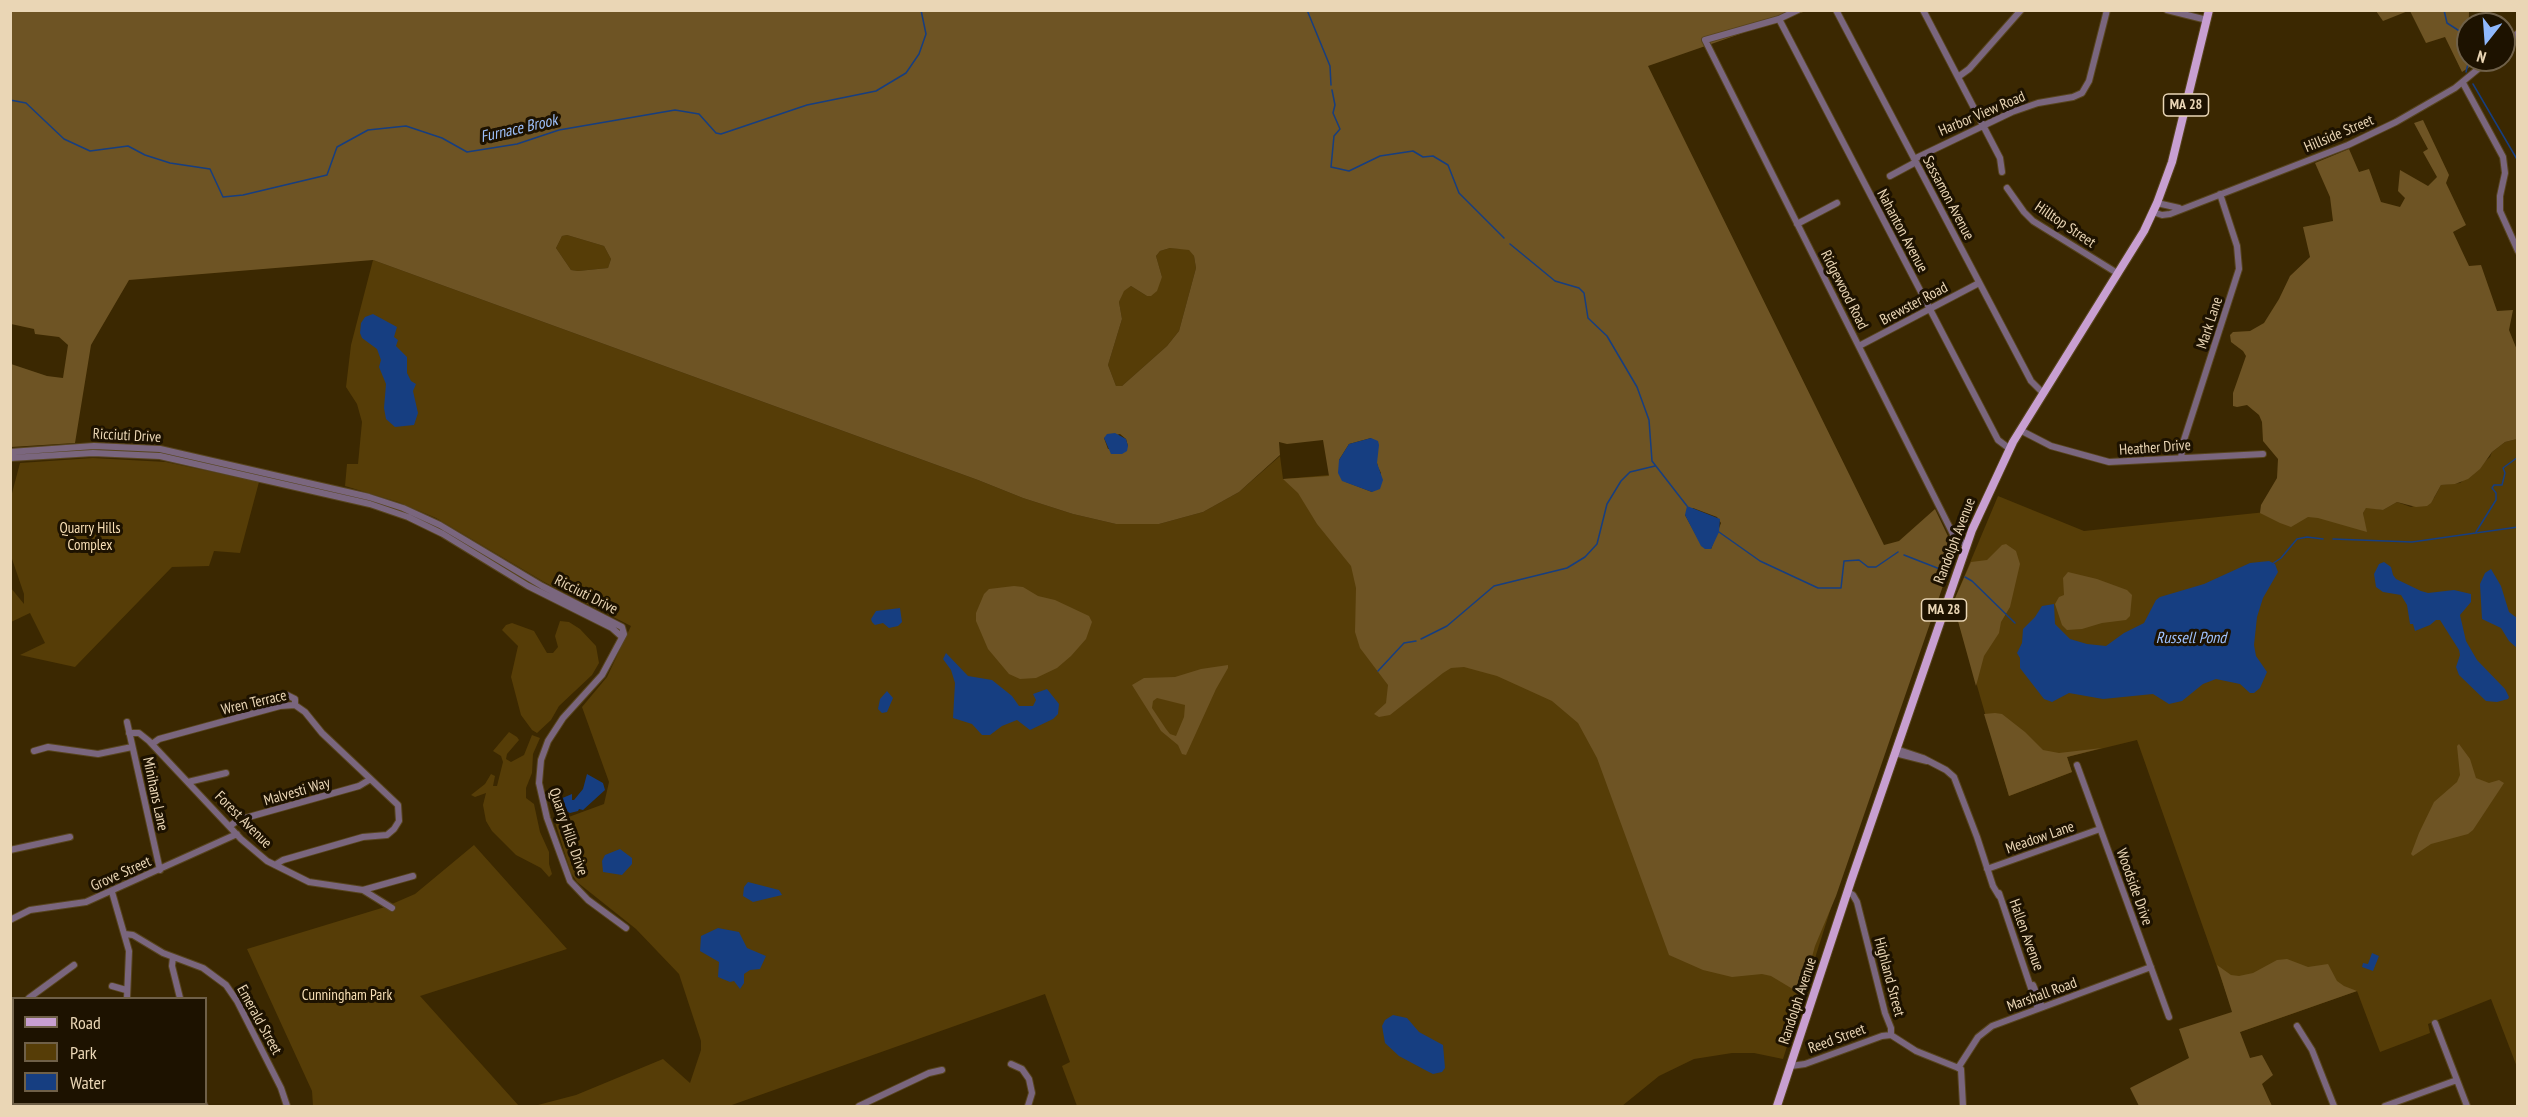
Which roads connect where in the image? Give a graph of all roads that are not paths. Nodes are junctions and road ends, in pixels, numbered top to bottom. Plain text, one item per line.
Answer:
1 (1798, 10) edge
2 (1836, 10) edge
3 (1923, 10) edge
4 (2021, 10) edge
5 (2107, 10) edge
6 (2167, 10) edge
7 (2209, 10) edge
8 (1779, 19) junction
9 (2207, 20) junction
10 (2475, 72) edge
11 (1958, 77) junction
12 (2463, 83) junction
13 (1983, 125) junction
14 (1915, 161) junction
15 (2002, 172) dead end
16 (1890, 176) dead end
17 (2007, 188) dead end
18 (2220, 194) junction
19 (1837, 203) dead end
20 (2157, 203) junction
21 (2186, 208) junction
22 (2153, 212) junction
23 (1797, 224) junction
24 (2517, 251) edge
25 (2117, 273) junction
26 (1979, 283) junction
27 (1930, 310) junction
28 (1859, 346) junction
29 (2043, 393) junction
30 (2020, 430) junction
31 (2010, 449) junction
32 (10, 452) edge
33 (2263, 454) dead end
34 (10, 458) edge
35 (2181, 458) junction
36 (1966, 545) junction
37 (622, 637) junction
38 (127, 722) dead end
39 (129, 733) junction
40 (152, 744) junction
41 (132, 747) junction
42 (34, 751) dead end
43 (1896, 751) junction
44 (2077, 765) dead end
45 (226, 773) dead end
46 (369, 780) junction
47 (189, 782) junction
48 (230, 826) junction
49 (2100, 829) junction
50 (237, 834) junction
51 (70, 837) dead end
52 (10, 850) edge
53 (275, 865) junction
54 (1989, 868) junction
55 (160, 870) junction
56 (413, 876) dead end
57 (348, 889) junction
58 (363, 890) junction
59 (112, 892) junction
60 (337, 892) dead end
61 (1848, 892) junction
62 (392, 908) dead end
63 (10, 921) edge
64 (626, 928) dead end
65 (125, 934) junction
66 (173, 957) junction
67 (74, 965) dead end
68 (2151, 968) junction
69 (112, 986) dead end
70 (126, 990) junction
71 (32, 997) edge
72 (127, 997) edge
73 (180, 997) edge
74 (2040, 1008) junction
75 (2169, 1017) dead end
76 (2435, 1023) dead end
77 (2297, 1026) dead end
78 (1891, 1035) junction
79 (1011, 1064) dead end
80 (1791, 1066) junction
81 (1958, 1068) junction
82 (942, 1070) dead end
83 (2457, 1080) junction
84 (286, 1107) edge
85 (860, 1107) edge
86 (1029, 1107) edge
87 (1777, 1107) edge
88 (1963, 1107) edge
89 (2334, 1107) edge
90 (2385, 1107) edge
91 (2467, 1107) edge

1 - 8 street
2 - 14 street, Sassamon Avenue
3 - 11 street
4 - 11 street
5 - 13 street, Harbor View Road
6 - 9 street
7 - 9 main road, Randolph Avenue / MA 28
8 - 23 street, Ridgewood Road
8 - 27 street, Nahanton Avenue
9 - 20 main road, Randolph Avenue / MA 28
10 - 12 street, Hillside Street
11 - 13 street
12 - 18 street, Hillside Street
12 - 24 street
13 - 14 street, Harbor View Road
13 - 15 street
14 - 16 street, Harbor View Road
14 - 26 street, Sassamon Avenue
17 - 25 street, Hilltop Street
18 - 21 street, Hillside Street
18 - 35 street, Mark Lane
19 - 23 street
20 - 21 street
20 - 22 main road, Randolph Avenue / MA 28
21 - 22 street, Hillside Street
22 - 25 main road, Randolph Avenue / MA 28
23 - 28 street, Ridgewood Road
25 - 29 main road, Randolph Avenue / MA 28
26 - 27 street, Brewster Road
26 - 29 street, Sassamon Avenue
27 - 28 street, Brewster Road
27 - 31 street, Nahanton Avenue
28 - 36 street, Ridgewood Road
29 - 30 main road, Randolph Avenue / MA 28
30 - 31 main road, Randolph Avenue / MA 28
30 - 35 street, Heather Drive
31 - 36 main road, Randolph Avenue / MA 28
32 - 37 street, Ricciuti Drive
33 - 35 street, Heather Drive
34 - 37 street, Ricciuti Drive
36 - 43 main road, Randolph Avenue / MA 28
37 - 64 street, Quarry Hills Drive
38 - 39 street, Minihans Lane
39 - 40 street, Forest Avenue
39 - 41 street, Minihans Lane
40 - 46 street, Wren Terrace
40 - 47 street, Forest Avenue
41 - 42 street
41 - 55 street, Minihans Lane
43 - 54 street, Hallen Avenue
43 - 61 main road, Randolph Avenue / MA 28
44 - 49 street, Woodside Drive
45 - 47 street
46 - 48 street, Malvesti Way
46 - 53 street, Wren Terrace
47 - 48 street, Forest Avenue
48 - 50 street, Forest Avenue
49 - 54 street, Meadow Lane
49 - 68 street, Woodside Drive
50 - 53 street, Forest Avenue
50 - 55 street, Grove Street
51 - 52 street
53 - 57 street, Forest Avenue
54 - 74 street, Hallen Avenue
55 - 59 street, Grove Street
56 - 58 street
57 - 58 street, Forest Avenue
57 - 60 street
58 - 62 street, Forest Avenue
59 - 63 street, Grove Street
59 - 65 street
61 - 78 street, Highland Street
61 - 80 main road, Randolph Avenue / MA 28
65 - 66 street, Emerald Street
65 - 70 street
66 - 73 street
66 - 84 street, Emerald Street
67 - 71 street
68 - 74 street, Marshall Road
68 - 75 street, Woodside Drive
69 - 70 street
70 - 72 street
74 - 81 street, Marshall Road
76 - 83 street
77 - 89 street
78 - 80 street, Reed Street
78 - 81 street, Highland Street
79 - 86 street
80 - 87 main road, Randolph Avenue / MA 28
81 - 88 street
82 - 85 street
83 - 90 street
83 - 91 street

